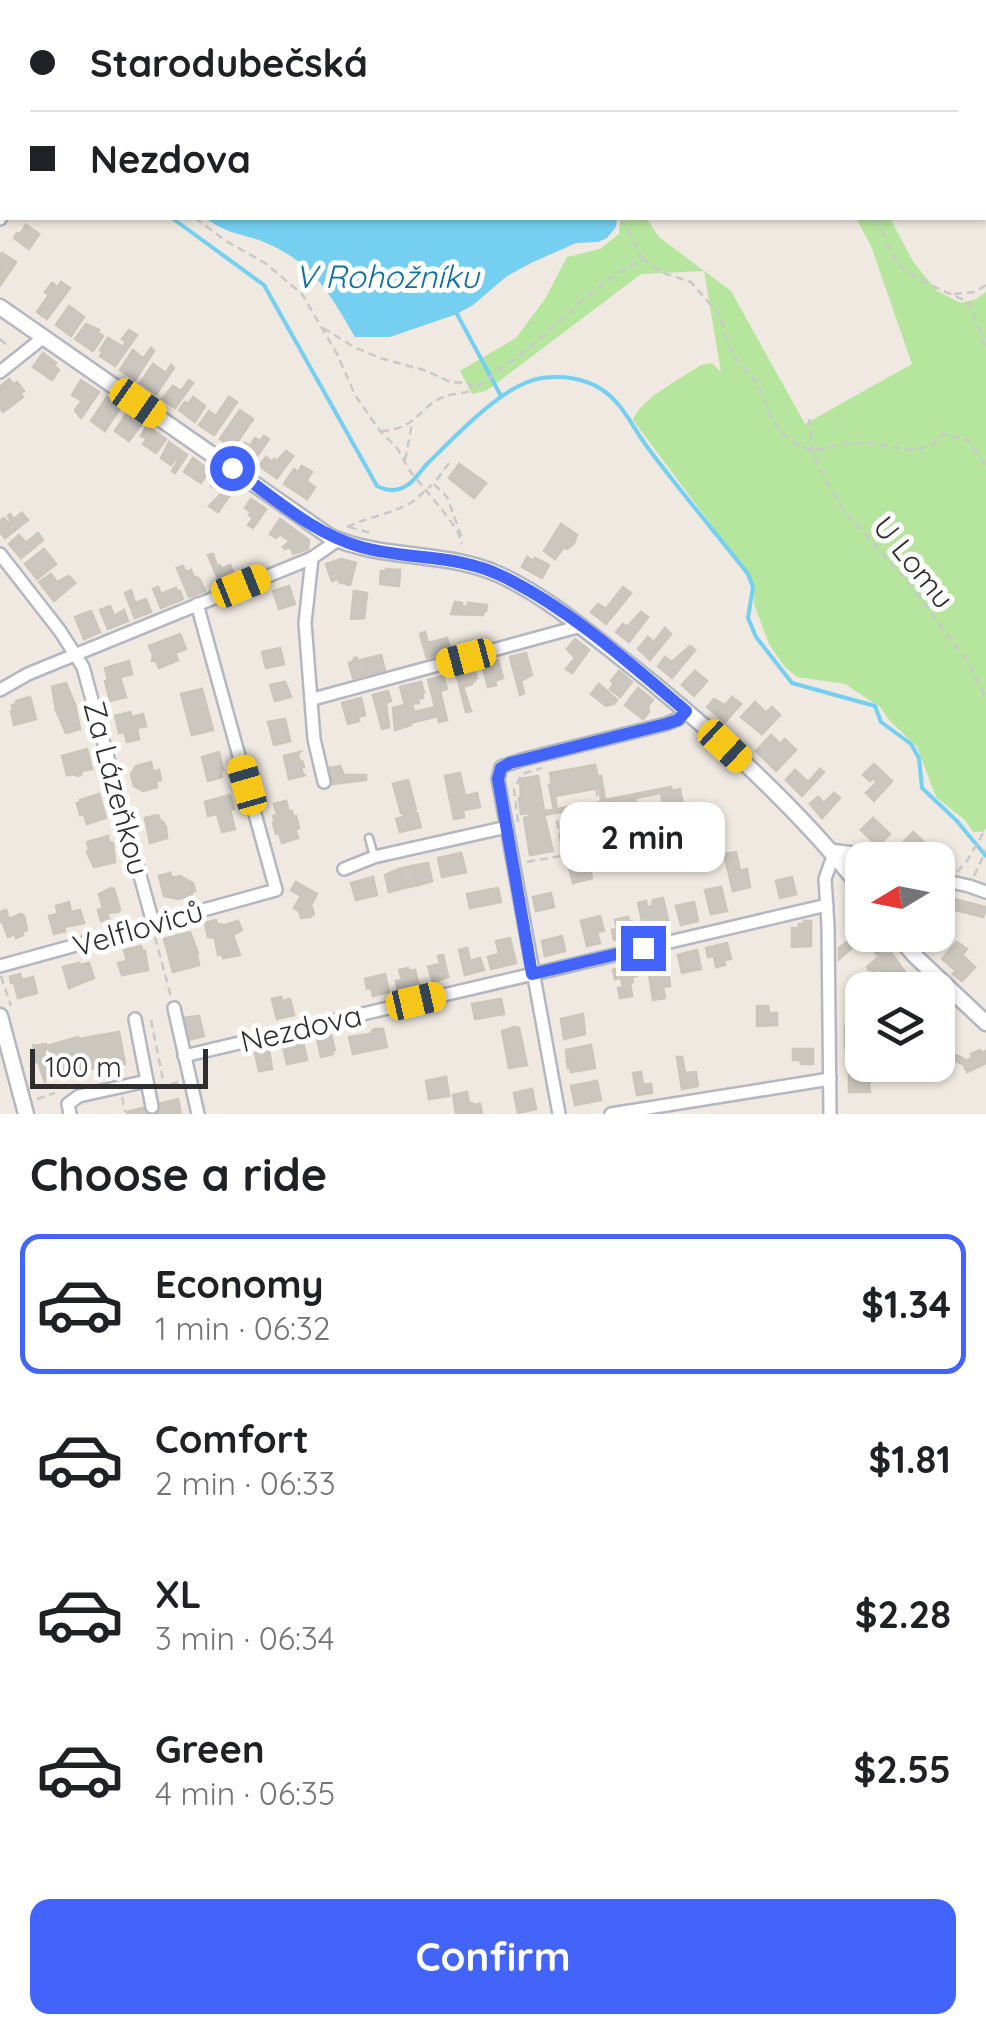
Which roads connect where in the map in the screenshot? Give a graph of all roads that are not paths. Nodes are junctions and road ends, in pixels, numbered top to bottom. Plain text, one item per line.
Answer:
1 (0, 307) edge
2 (44, 338) junction
3 (0, 372) edge
4 (338, 540) junction
5 (0, 554) edge
6 (312, 558) junction
7 (197, 604) junction
8 (581, 626) junction
9 (77, 655) junction
10 (0, 690) edge
11 (313, 699) junction
12 (686, 711) junction
13 (324, 782) dead end
14 (513, 824) junction
15 (369, 838) dead end
16 (845, 853) edge
17 (833, 854) junction
18 (374, 857) junction
19 (845, 868) edge
20 (344, 869) dead end
21 (955, 883) edge
22 (986, 892) edge
23 (826, 904) junction
24 (154, 923) junction
25 (912, 952) edge
26 (0, 966) edge
27 (532, 974) junction
28 (174, 1008) road end
29 (0, 1016) edge
30 (135, 1019) dead end
31 (986, 1023) edge
32 (184, 1056) junction
33 (830, 1079) junction
34 (150, 1084) junction
35 (152, 1107) dead end
36 (26, 1114) edge
37 (70, 1114) edge
38 (198, 1114) edge
39 (559, 1114) edge
40 (611, 1114) edge
41 (830, 1114) edge

1 - 2 street
2 - 3 street
2 - 4 street
4 - 6 street
4 - 8 street
5 - 9 street, Za Lázeňkou
6 - 7 street
6 - 11 street
7 - 9 street
7 - 24 street, Velfloviců
8 - 11 street
8 - 12 street
9 - 10 street
9 - 24 street, Za Lázeňkou
11 - 13 street
12 - 14 street
12 - 17 street
14 - 18 street
14 - 27 street
15 - 18 lane
16 - 17 street
17 - 19 street
17 - 23 street
18 - 20 street
21 - 22 street
23 - 27 street, Nezdova
23 - 33 street
24 - 26 street, Velfloviců
25 - 31 street
27 - 32 street, Nezdova
27 - 39 street
28 - 32 street
29 - 36 street
30 - 34 street
32 - 38 street
33 - 40 street
33 - 41 street
34 - 35 street
34 - 37 street

